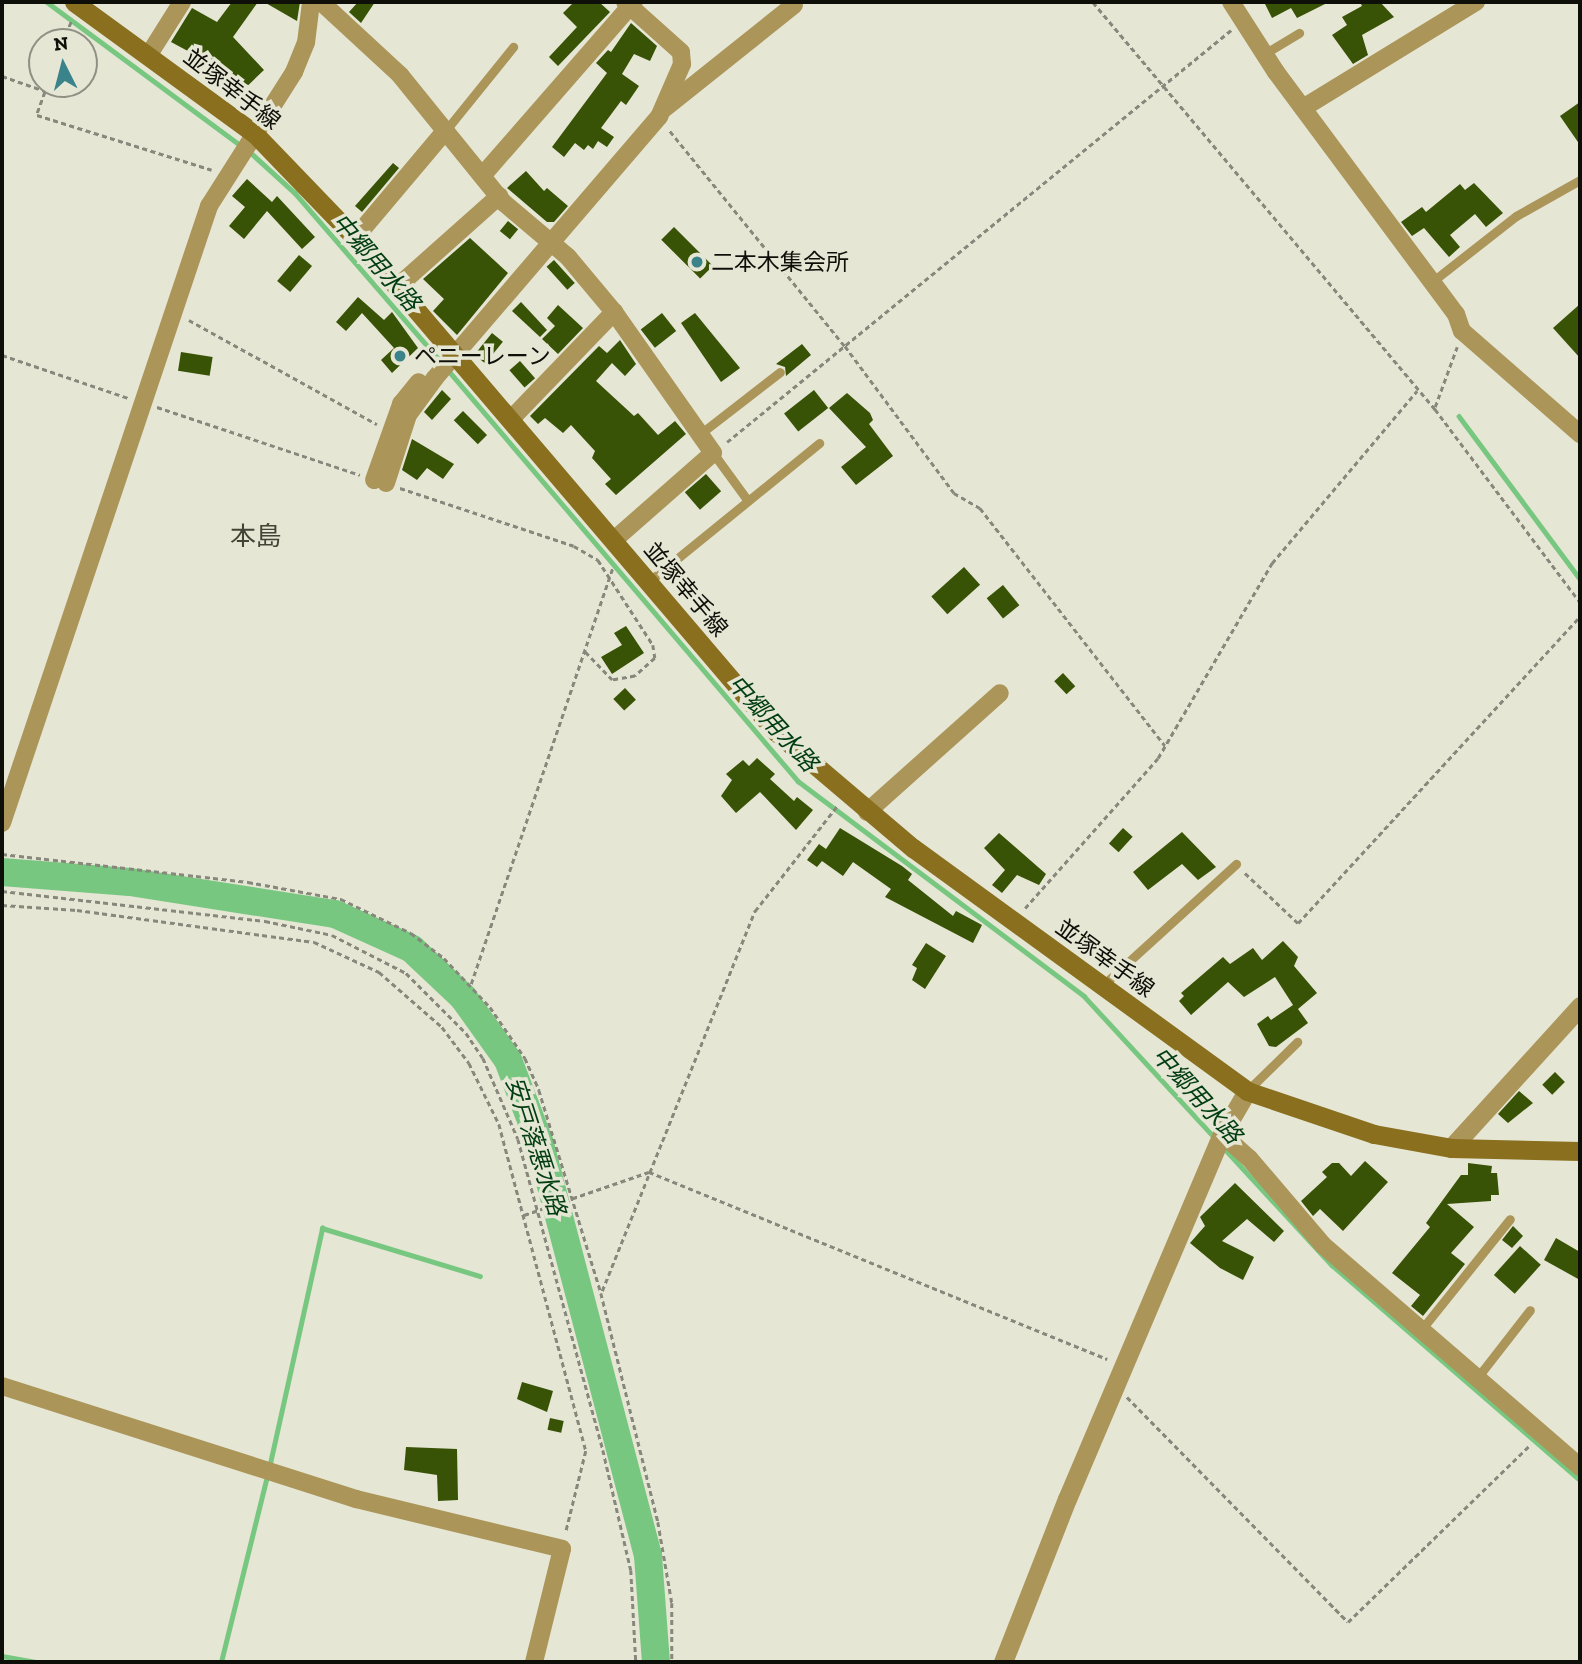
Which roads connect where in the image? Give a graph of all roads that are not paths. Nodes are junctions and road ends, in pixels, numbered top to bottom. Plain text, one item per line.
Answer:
1 (182, 2) edge
2 (311, 2) edge
3 (321, 2) edge
4 (1231, 2) edge
5 (1476, 2) edge
6 (630, 3) edge
7 (78, 4) edge
8 (794, 5) dead end
9 (1299, 33) dead end
10 (513, 47) dead end
11 (1264, 54) junction
12 (148, 56) junction
13 (1303, 108) junction
14 (661, 113) junction
15 (446, 130) junction
16 (256, 134) junction
17 (482, 176) junction
18 (1580, 180) edge
19 (499, 196) junction
20 (355, 238) junction
21 (551, 245) junction
22 (1433, 281) junction
23 (397, 287) junction
24 (614, 312) junction
25 (457, 356) junction
26 (780, 372) dead end
27 (435, 378) junction
28 (511, 419) junction
29 (700, 434) junction
30 (1580, 434) edge
31 (819, 443) dead end
32 (713, 453) junction
33 (748, 501) junction
34 (613, 541) junction
35 (648, 583) junction
36 (1000, 693) dead end
37 (867, 812) junction
38 (2, 823) edge
39 (1236, 864) road end
40 (1103, 985) junction
41 (1580, 1006) edge
42 (1297, 1042) dead end
43 (1247, 1091) junction
44 (1222, 1134) junction
45 (1451, 1148) junction
46 (1580, 1151) edge
47 (1510, 1219) dead end
48 (1530, 1310) dead end
49 (1421, 1330) junction
50 (1477, 1378) junction
51 (2, 1386) edge
52 (1580, 1467) edge
53 (534, 1662) edge
54 (1003, 1662) edge

1 - 12 street
2 - 16 street
3 - 15 street
4 - 11 street
5 - 13 street
6 - 14 street
6 - 17 street
7 - 12 main road, 並塚幸手線
8 - 14 street
9 - 11 lane
10 - 15 lane
11 - 13 street
12 - 16 main road, 並塚幸手線
13 - 22 street
14 - 21 street
15 - 17 street
15 - 20 street
16 - 20 main road, 並塚幸手線
16 - 38 street
17 - 19 street
18 - 22 lane
19 - 21 street
19 - 23 street
20 - 23 main road, 並塚幸手線
21 - 24 street
21 - 25 street
22 - 30 street
23 - 25 main road, 並塚幸手線
24 - 28 street
24 - 29 street
25 - 27 street
25 - 28 main road, 並塚幸手線
26 - 29 lane
27 - 27 street
28 - 34 main road, 並塚幸手線
29 - 32 street
31 - 33 lane
32 - 33 lane
32 - 34 street
33 - 35 lane
34 - 35 main road, 並塚幸手線
35 - 37 main road, 並塚幸手線
36 - 37 street
37 - 40 main road, 並塚幸手線
39 - 40 lane
40 - 43 main road, 並塚幸手線
41 - 45 street
42 - 43 lane
43 - 44 street
43 - 45 main road, 並塚幸手線
44 - 49 street
44 - 54 street
45 - 46 main road, 並塚幸手線
47 - 49 lane
48 - 50 lane
49 - 50 street
50 - 52 street
51 - 53 street

